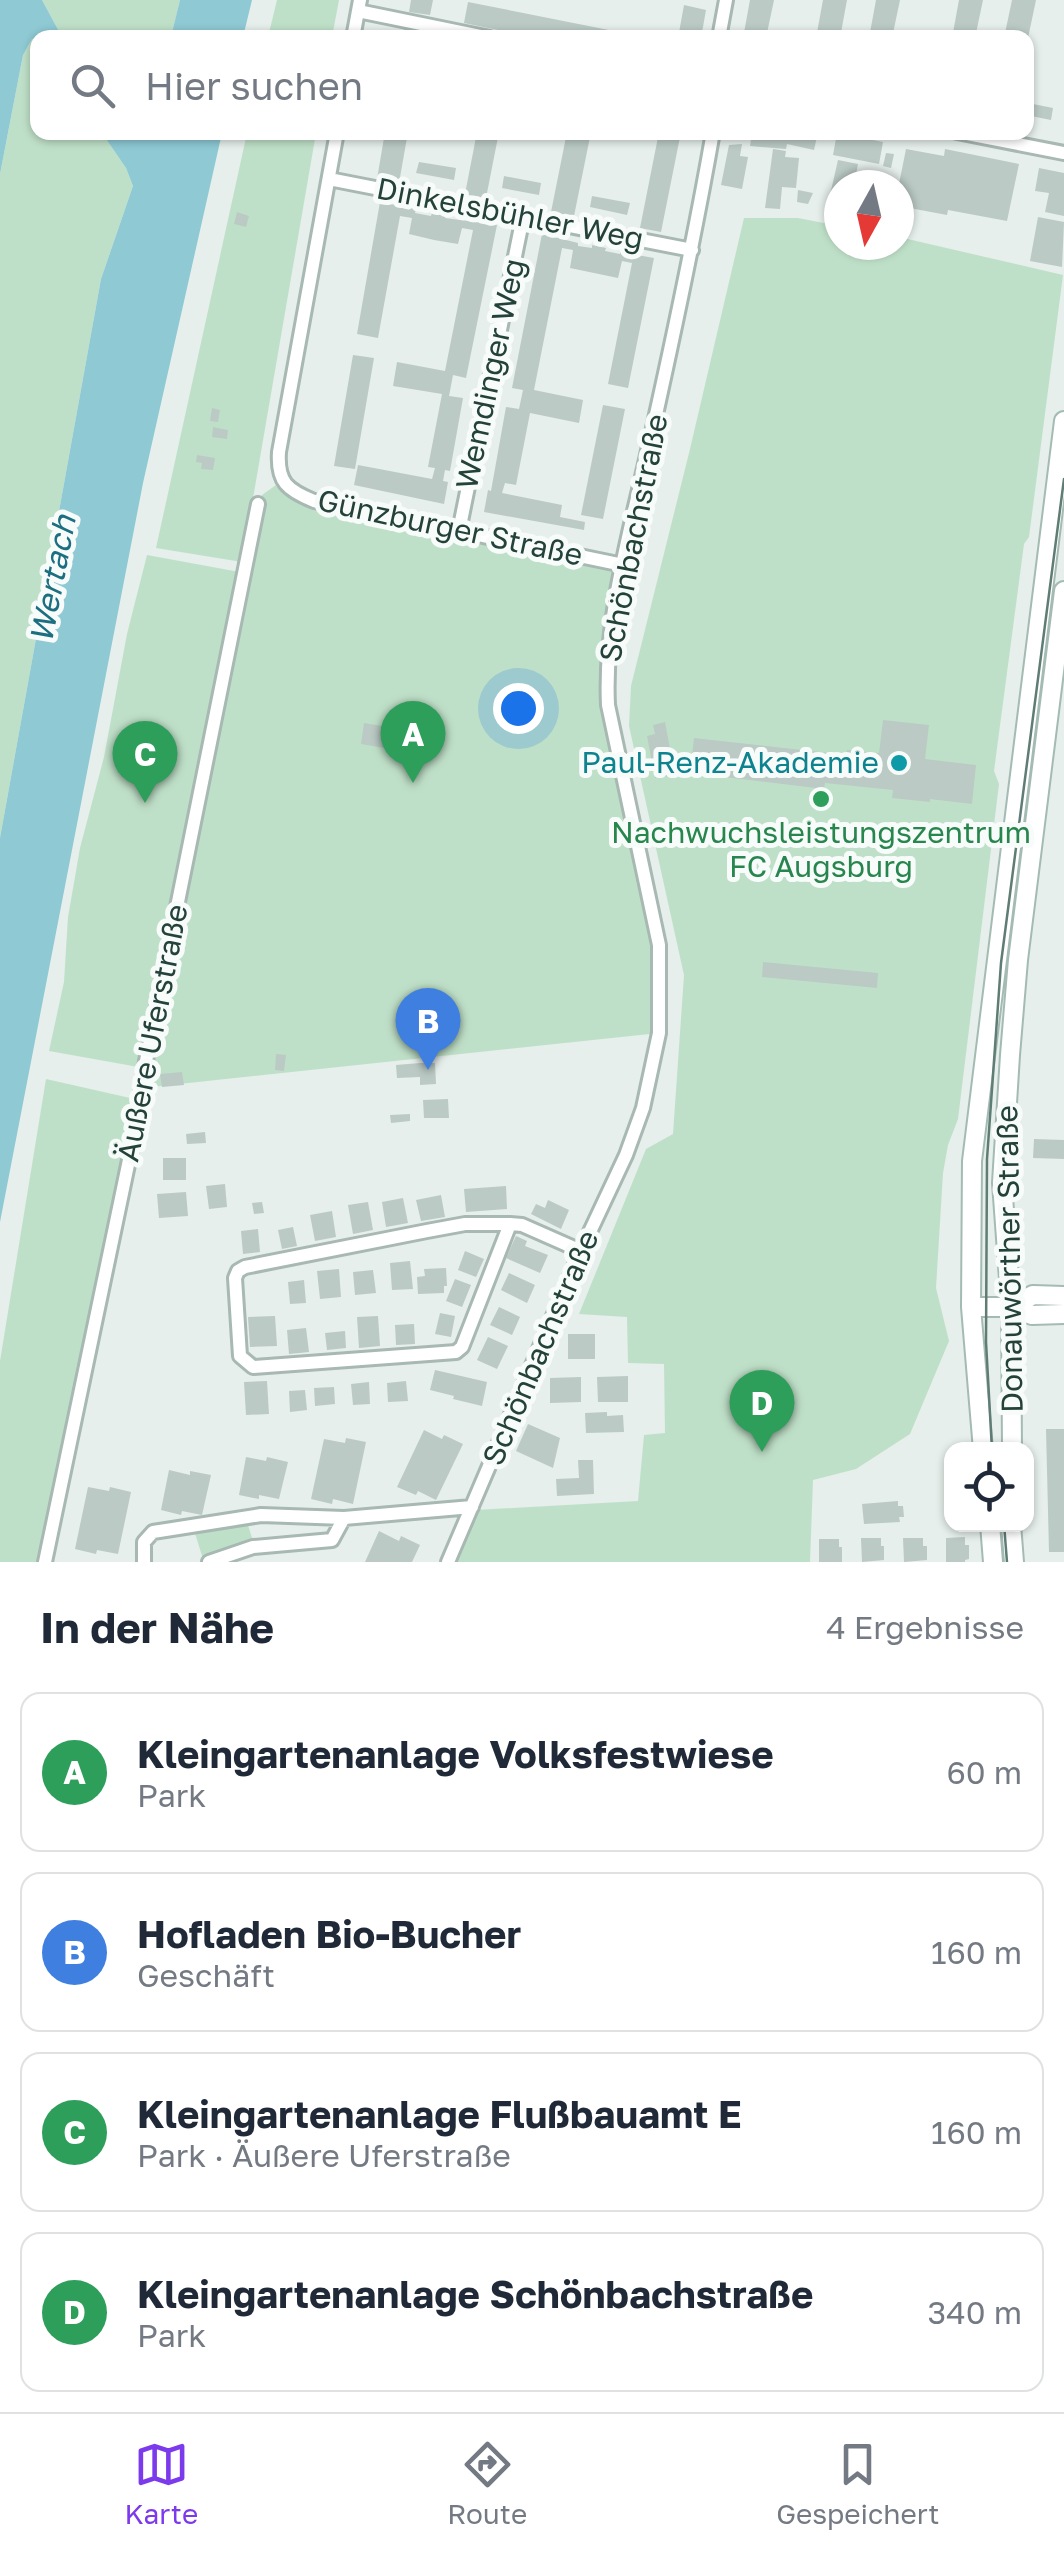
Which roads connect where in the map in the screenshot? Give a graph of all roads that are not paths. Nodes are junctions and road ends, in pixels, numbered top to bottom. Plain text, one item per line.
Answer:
1 (726, 0) edge
2 (359, 5) edge
3 (354, 30) edge
4 (458, 30) edge
5 (720, 30) edge
6 (336, 140) edge
7 (712, 140) edge
8 (998, 140) edge
9 (1064, 153) edge
10 (329, 179) junction
11 (524, 217) junction
12 (692, 250) junction
13 (1064, 422) edge
14 (258, 504) dead end
15 (459, 531) junction
16 (623, 564) junction
17 (1064, 592) edge
18 (510, 1224) junction
19 (581, 1251) junction
20 (1064, 1296) edge
21 (971, 1307) junction
22 (1011, 1307) junction
23 (1064, 1314) edge
24 (982, 1442) edge
25 (1012, 1442) edge
26 (472, 1507) junction
27 (344, 1518) junction
28 (991, 1532) edge
29 (1012, 1532) edge
30 (45, 1562) edge
31 (144, 1562) edge
32 (209, 1562) edge
33 (448, 1562) edge
34 (993, 1562) edge
35 (1014, 1562) edge

1 - 5 street
2 - 3 street
2 - 4 street
6 - 10 street
7 - 12 street, Schönbachstraße
8 - 9 street
10 - 11 street, Dinkelsbühler Weg
10 - 15 street, Günzburger Straße
11 - 12 street, Dinkelsbühler Weg
11 - 15 street, Wemdinger Weg
12 - 16 street, Schönbachstraße
13 - 21 main road, Donauwörther Straße
14 - 30 street, Äußere Uferstraße
15 - 16 street, Günzburger Straße
16 - 19 street, Schönbachstraße
17 - 22 main road, Donauwörther Straße
18 - 18 street
18 - 19 street
19 - 26 street, Schönbachstraße
20 - 22 main road
21 - 22 main road
21 - 24 main road, Donauwörther Straße
22 - 23 main road
22 - 25 main road, Donauwörther Straße
26 - 27 street
26 - 33 street, Schönbachstraße
27 - 31 street
27 - 32 street
28 - 34 main road
29 - 35 main road

